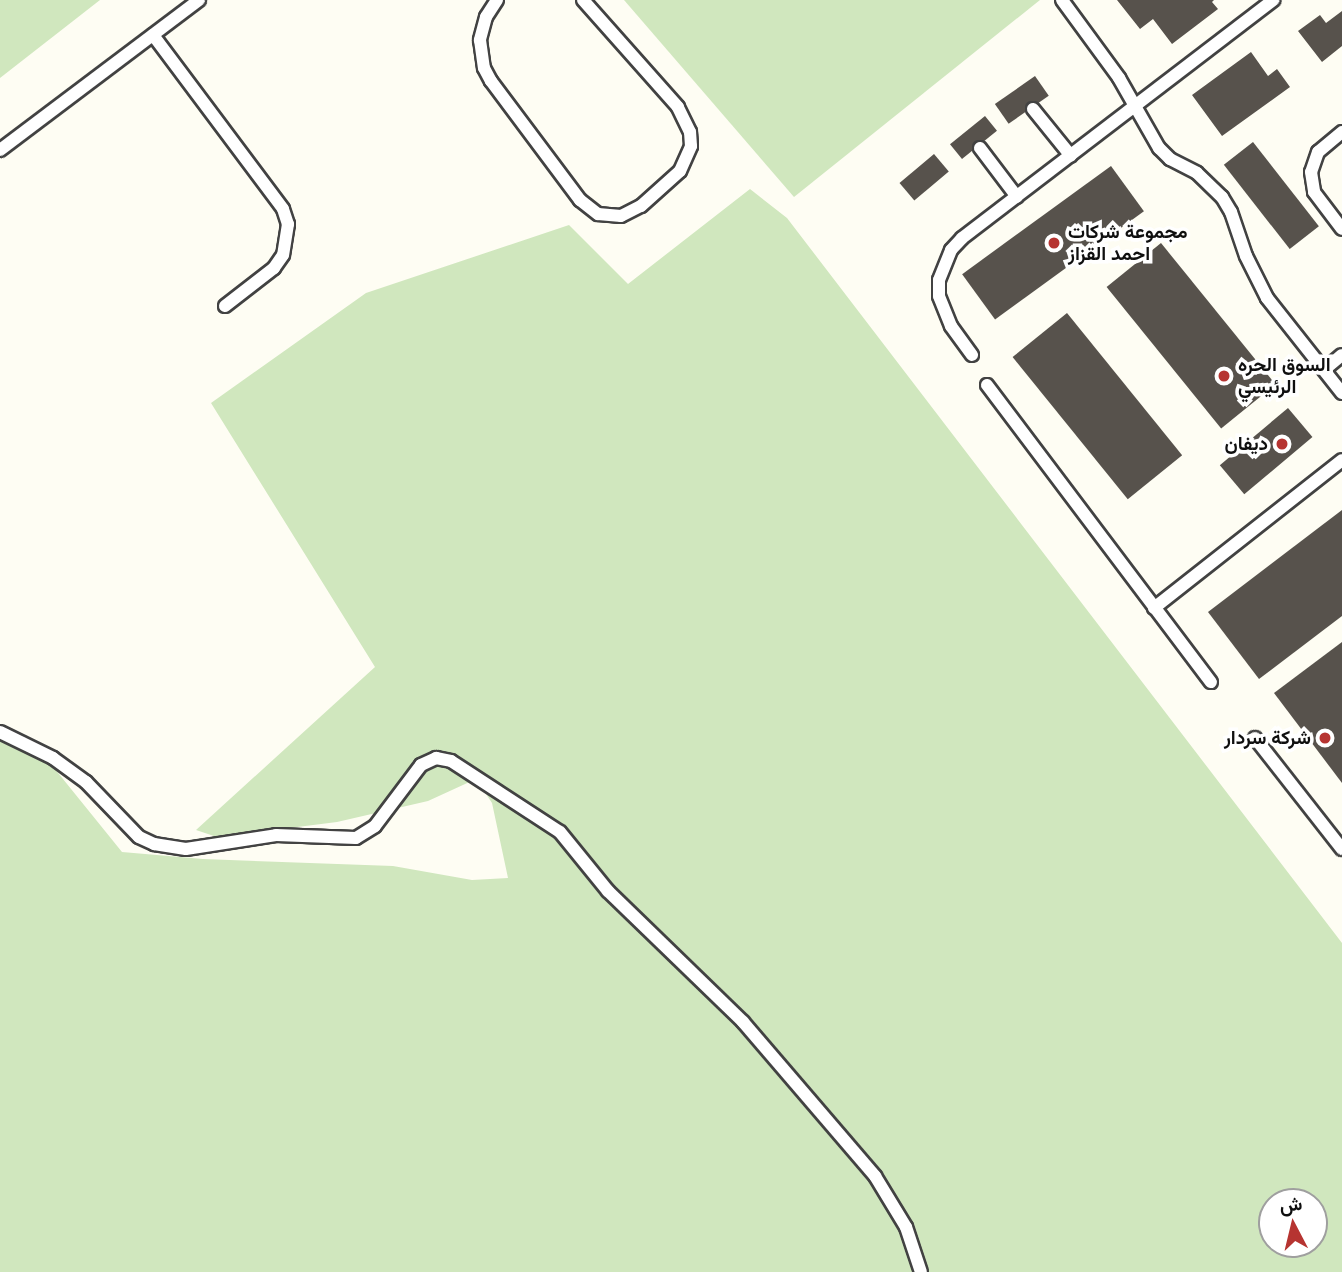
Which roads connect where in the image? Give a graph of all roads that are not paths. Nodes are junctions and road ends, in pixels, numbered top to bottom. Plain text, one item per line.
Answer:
1 (199, 0) edge
2 (497, 0) edge
3 (583, 0) edge
4 (1062, 0) edge
5 (1273, 0) edge
6 (153, 34) junction
7 (1135, 108) junction
8 (1033, 110) dead end
9 (1342, 132) edge
10 (980, 148) dead end
11 (0, 149) edge
12 (1071, 156) junction
13 (1017, 197) junction
14 (1342, 229) edge
15 (225, 306) dead end
16 (972, 355) dead end
17 (1342, 355) edge
18 (1324, 370) junction
19 (987, 385) dead end
20 (1342, 393) edge
21 (1342, 460) edge
22 (1154, 608) junction
23 (1211, 682) dead end
24 (0, 732) edge
25 (1255, 738) dead end
26 (1342, 849) edge
27 (921, 1272) edge

1 - 6 lane
2 - 3 lane
4 - 7 lane
5 - 7 lane
6 - 11 lane
6 - 15 lane
7 - 12 lane
7 - 18 lane
8 - 12 lane
9 - 14 lane
10 - 13 lane
12 - 13 lane
13 - 16 lane
17 - 18 lane
18 - 20 lane
19 - 22 lane
21 - 22 lane
22 - 23 lane
24 - 27 lane
25 - 26 lane

